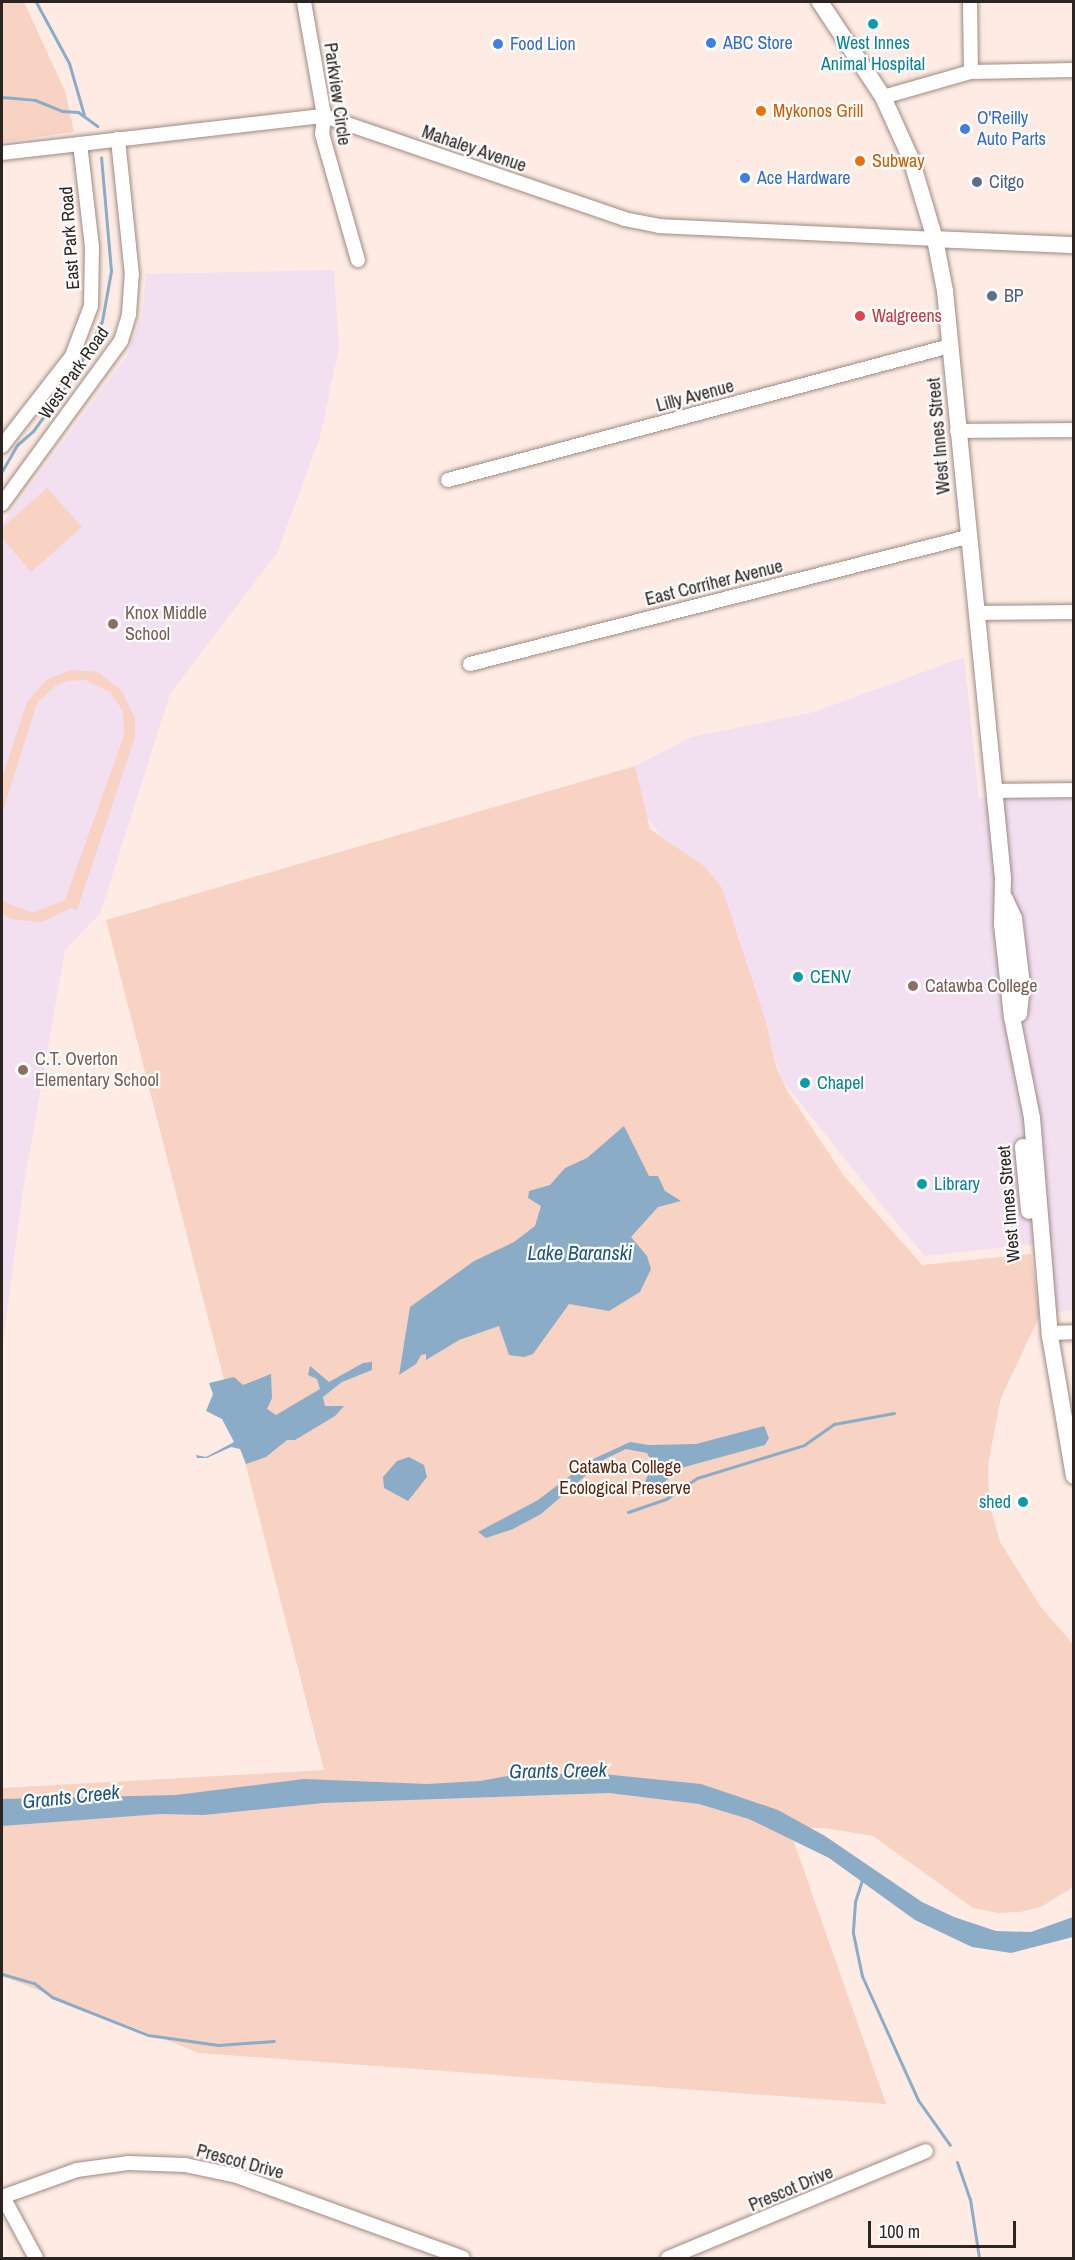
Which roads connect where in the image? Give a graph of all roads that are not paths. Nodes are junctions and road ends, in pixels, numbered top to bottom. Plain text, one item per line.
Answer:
1 (304, 2) edge
2 (820, 2) edge
3 (970, 2) edge
4 (1074, 70) edge
5 (971, 72) junction
6 (883, 97) junction
7 (324, 116) junction
8 (118, 139) junction
9 (80, 144) junction
10 (2, 153) edge
11 (935, 239) junction
12 (1074, 245) edge
13 (358, 260) dead end
14 (950, 346) junction
15 (1074, 430) edge
16 (957, 431) junction
17 (2, 446) edge
18 (448, 480) dead end
19 (2, 504) edge
20 (967, 537) junction
21 (1074, 612) edge
22 (977, 613) junction
23 (470, 664) dead end
24 (1074, 790) edge
25 (994, 791) junction
26 (1050, 1333) junction
27 (1073, 1334) edge
28 (1074, 1476) edge
29 (926, 2151) dead end
30 (2, 2197) edge
31 (436, 2254) edge
32 (36, 2259) edge
33 (463, 2259) edge
34 (668, 2259) edge

1 - 7 street, Parkview Circle
2 - 6 main road, West Innes Street
3 - 5 street
4 - 5 street
5 - 6 street
6 - 11 main road, West Innes Street
7 - 8 street, Mahaley Avenue
7 - 11 street, Mahaley Avenue
7 - 13 street, Parkview Circle
8 - 9 street, Mahaley Avenue
8 - 19 street, West Park Road
9 - 10 street, Mahaley Avenue
9 - 17 street, East Park Road
11 - 12 main road
11 - 14 main road, West Innes Street
14 - 16 main road, West Innes Street
14 - 18 street, Lilly Avenue
15 - 16 street
16 - 20 main road, West Innes Street
20 - 22 main road, West Innes Street
20 - 23 street, East Corriher Avenue
21 - 22 street
22 - 25 main road, West Innes Street
24 - 25 street
25 - 26 main road, West Innes Street
26 - 27 street
26 - 28 main road, West Innes Street
29 - 34 street, Prescot Drive
30 - 31 street, Prescot Drive
30 - 32 street
31 - 33 street, Prescot Drive

